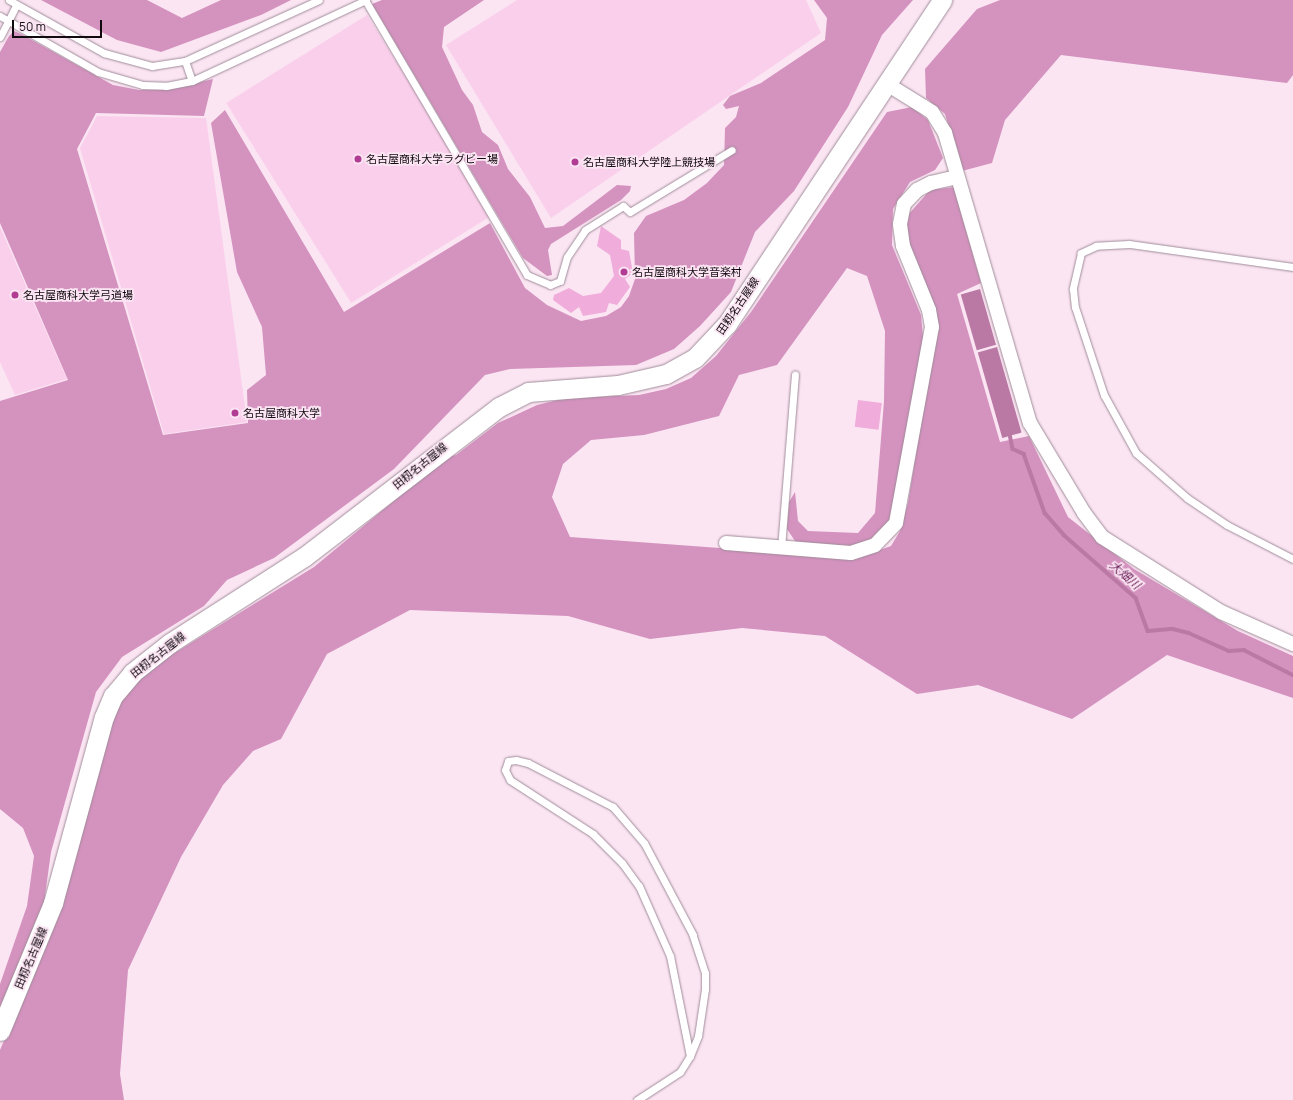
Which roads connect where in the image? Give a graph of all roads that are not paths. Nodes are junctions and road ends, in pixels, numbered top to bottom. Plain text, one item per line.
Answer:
1 (9, 0) edge
2 (319, 0) edge
3 (366, 0) edge
4 (942, 0) edge
5 (16, 5) junction
6 (0, 16) edge
7 (9, 21) junction
8 (0, 37) edge
9 (185, 61) junction
10 (192, 82) junction
11 (887, 84) junction
12 (732, 150) dead end
13 (956, 177) junction
14 (1293, 267) edge
15 (794, 375) dead end
16 (726, 543) dead end
17 (781, 548) junction
18 (1293, 559) edge
19 (1293, 644) edge
20 (0, 1031) edge
21 (690, 1056) junction
22 (637, 1100) edge

1 - 5 lane
2 - 9 lane
3 - 10 lane
3 - 12 lane
4 - 11 main road, 田籾名古屋線
5 - 7 lane
5 - 9 lane
6 - 7 lane
7 - 8 lane
7 - 10 lane
9 - 10 lane
11 - 13 street
11 - 20 main road, 田籾名古屋線
13 - 17 street
13 - 19 street
14 - 18 lane
15 - 17 lane
16 - 17 street
21 - 21 lane
21 - 22 lane

